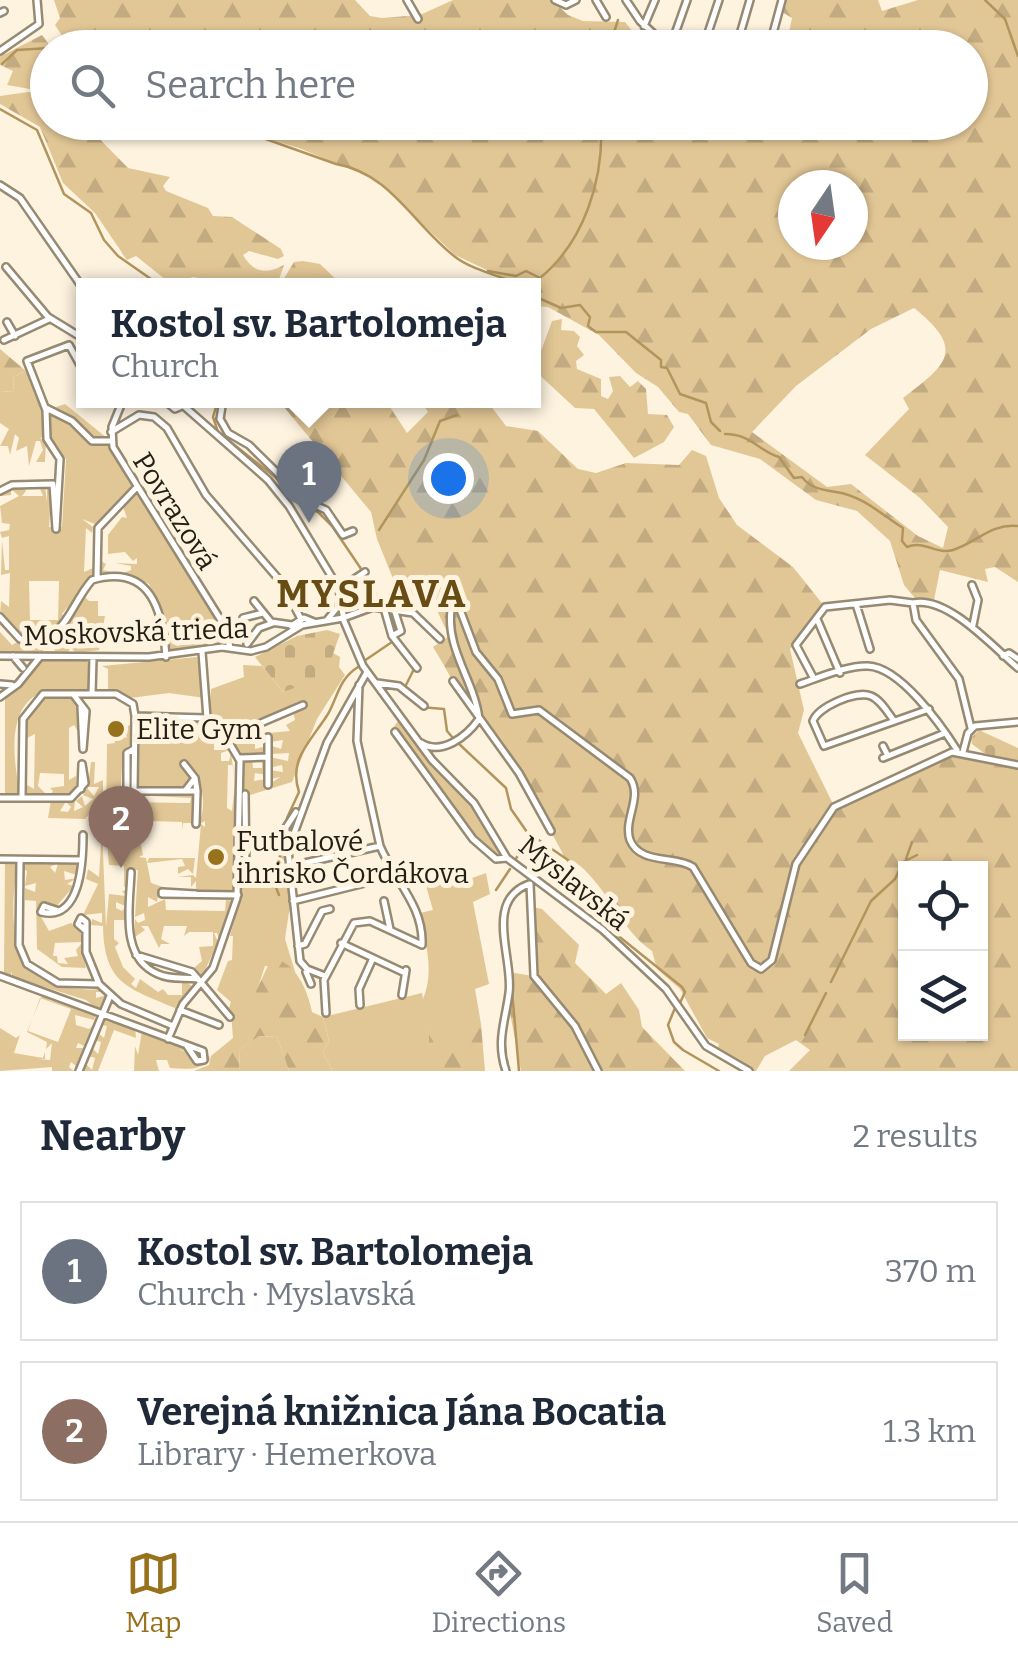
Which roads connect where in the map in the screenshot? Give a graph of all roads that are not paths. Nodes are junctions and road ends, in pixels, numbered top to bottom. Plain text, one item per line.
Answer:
1 (37, 0) edge
2 (407, 0) edge
3 (555, 0) edge
4 (576, 0) edge
5 (596, 0) edge
6 (626, 0) edge
7 (654, 0) edge
8 (686, 0) edge
9 (718, 0) edge
10 (750, 0) edge
11 (782, 0) edge
12 (606, 17) dead end
13 (418, 19) dead end
14 (644, 26) junction
15 (30, 30) edge
16 (31, 30) edge
17 (649, 30) edge
18 (675, 30) edge
19 (709, 30) edge
20 (741, 30) edge
21 (774, 30) edge
22 (0, 51) edge
23 (3, 186) edge
24 (6, 267) dead end
25 (76, 278) edge
26 (49, 319) junction
27 (7, 322) dead end
28 (76, 334) edge
29 (14, 336) junction
30 (4, 340) dead end
31 (76, 358) edge
32 (45, 408) junction
33 (121, 408) edge
34 (185, 408) edge
35 (222, 408) edge
36 (112, 432) junction
37 (111, 441) junction
38 (57, 484) junction
39 (136, 488) junction
40 (0, 490) edge
41 (295, 500) junction
42 (353, 531) dead end
43 (362, 574) dead end
44 (97, 578) junction
45 (972, 586) dead end
46 (341, 595) junction
47 (254, 601) dead end
48 (913, 603) junction
49 (856, 604) junction
50 (381, 607) junction
51 (394, 609) junction
52 (362, 610) junction
53 (264, 613) junction
54 (816, 616) junction
55 (0, 617) edge
56 (244, 618) dead end
57 (343, 618) junction
58 (302, 619) junction
59 (327, 620) junction
60 (314, 622) junction
61 (273, 623) junction
62 (974, 626) junction
63 (291, 628) junction
64 (348, 631) junction
65 (392, 636) junction
66 (440, 639) dead end
67 (247, 644) dead end
68 (226, 647) junction
69 (211, 649) junction
70 (870, 649) dead end
71 (202, 651) junction
72 (189, 654) junction
73 (2, 656) edge
74 (13, 656) junction
75 (25, 656) junction
76 (1004, 656) junction
77 (41, 657) junction
78 (166, 657) junction
79 (93, 658) junction
80 (1018, 659) edge
81 (204, 660) junction
82 (417, 668) dead end
83 (1018, 668) edge
84 (24, 670) junction
85 (367, 672) junction
86 (840, 674) junction
87 (814, 679) junction
88 (453, 681) dead end
89 (376, 683) junction
90 (0, 684) edge
91 (800, 684) dead end
92 (359, 685) junction
93 (73, 694) junction
94 (92, 694) junction
95 (0, 697) edge
96 (303, 705) dead end
97 (81, 706) junction
98 (424, 706) dead end
99 (929, 709) junction
100 (135, 716) junction
101 (207, 718) junction
102 (479, 719) junction
103 (894, 721) junction
104 (1018, 724) edge
105 (971, 728) junction
106 (395, 732) dead end
107 (946, 732) junction
108 (227, 737) junction
109 (268, 737) dead end
110 (422, 742) junction
111 (882, 746) dead end
112 (435, 749) junction
113 (960, 752) junction
114 (240, 758) junction
115 (268, 758) junction
116 (432, 760) junction
117 (184, 764) dead end
118 (1018, 765) edge
119 (195, 778) junction
120 (268, 785) dead end
121 (197, 790) junction
122 (130, 791) junction
123 (185, 791) junction
124 (80, 792) dead end
125 (245, 794) dead end
126 (0, 798) edge
127 (22, 798) junction
128 (302, 806) junction
129 (242, 813) junction
130 (141, 821) dead end
131 (196, 824) dead end
132 (551, 831) dead end
133 (283, 832) dead end
134 (83, 835) dead end
135 (380, 846) junction
136 (506, 858) junction
137 (0, 859) edge
138 (20, 860) junction
139 (83, 860) junction
140 (286, 867) junction
141 (131, 872) dead end
142 (246, 875) dead end
143 (393, 876) junction
144 (531, 882) junction
145 (196, 894) junction
146 (238, 894) junction
147 (384, 901) dead end
148 (292, 902) junction
149 (56, 910) dead end
150 (330, 910) dead end
151 (390, 929) junction
152 (86, 931) dead end
153 (341, 943) junction
154 (298, 946) junction
155 (373, 958) junction
156 (303, 966) junction
157 (2, 975) edge
158 (325, 976) junction
159 (200, 982) junction
160 (99, 984) junction
161 (311, 984) dead end
162 (402, 994) dead end
163 (110, 996) junction
164 (360, 1005) dead end
165 (180, 1010) junction
166 (101, 1013) junction
167 (326, 1013) dead end
168 (230, 1017) dead end
169 (219, 1025) dead end
170 (173, 1026) junction
171 (168, 1039) junction
172 (187, 1046) dead end
173 (79, 1071) edge
174 (506, 1071) edge
175 (598, 1071) edge
176 (749, 1071) edge

1 - 16 street
2 - 13 street
3 - 4 street
5 - 12 street
6 - 14 street
7 - 14 street
8 - 18 street
9 - 19 street
10 - 20 street
11 - 21 street
14 - 17 street
15 - 22 street
23 - 25 street
24 - 26 street
26 - 28 street
26 - 29 street
27 - 29 street
29 - 30 street
31 - 32 street
32 - 37 street
32 - 38 street
33 - 36 street, Povrazová
34 - 41 street, Myslavská
35 - 41 street
36 - 37 street, Povrazová
36 - 58 street
37 - 39 street, Povrazová
38 - 38 street
38 - 40 street
39 - 44 street
39 - 68 street, Povrazová
41 - 42 street
41 - 46 street, Myslavská
43 - 46 street
44 - 55 street
44 - 78 street
45 - 62 street
46 - 52 street
46 - 57 street, Myslavská
46 - 59 street
47 - 53 street
48 - 49 street
48 - 62 street
48 - 105 street
49 - 54 street
49 - 70 street
50 - 51 street, Moskovská trieda
50 - 52 street, Moskovská trieda
50 - 65 street
51 - 65 street
51 - 66 street
52 - 57 street, Moskovská trieda
53 - 56 street
53 - 61 street
54 - 86 street
54 - 87 street
57 - 59 street, Moskovská trieda
57 - 64 street, Myslavská
58 - 60 street
58 - 63 street
59 - 60 street, Moskovská trieda
59 - 64 street
60 - 63 street, Moskovská trieda
61 - 63 street
61 - 67 street
62 - 76 street
63 - 68 street, Moskovská trieda
64 - 85 street, Myslavská
65 - 82 street
68 - 69 street, Moskovská trieda
69 - 71 street, Moskovská trieda
69 - 81 street
71 - 72 street, Moskovská trieda
71 - 81 street
72 - 78 street, Moskovská trieda
72 - 81 street
73 - 74 street, Moskovská trieda
74 - 75 street, Moskovská trieda
74 - 84 street
75 - 77 street, Moskovská trieda
75 - 84 street
76 - 80 street
76 - 83 street
77 - 79 street, Moskovská trieda
77 - 84 street
78 - 79 street, Moskovská trieda
79 - 94 street
81 - 101 street
84 - 90 street
84 - 95 street
85 - 89 street, Myslavská
85 - 92 street
86 - 87 street
86 - 99 street
87 - 91 street
88 - 102 street
89 - 98 street
89 - 110 street, Myslavská
92 - 128 street
92 - 135 street
93 - 94 street
93 - 97 street
93 - 127 street
94 - 100 street
96 - 108 street
97 - 97 street
99 - 103 street
99 - 107 street
100 - 101 street
100 - 122 street
101 - 108 street
102 - 112 street
102 - 113 street
102 - 132 street
103 - 103 street
104 - 105 street
105 - 113 street
106 - 136 street
107 - 111 street
107 - 113 street
108 - 114 street
109 - 115 street
110 - 112 street
110 - 116 street, Myslavská
112 - 116 street
113 - 118 street
114 - 115 street
114 - 129 street
115 - 120 street
116 - 136 street, Myslavská
117 - 119 street
119 - 121 street
119 - 123 street
121 - 123 street
121 - 131 street
122 - 123 street
122 - 130 street
124 - 127 street
125 - 129 street
126 - 127 street
128 - 133 street
128 - 140 street
129 - 142 street
129 - 146 street
134 - 139 street
135 - 140 street
135 - 143 street
136 - 144 street, Myslavská
137 - 138 street
138 - 139 street
138 - 160 street
139 - 149 street
140 - 148 street
141 - 159 street
143 - 148 street
143 - 151 street
144 - 174 street
144 - 175 street
144 - 176 street, Myslavská
145 - 145 street
145 - 146 street
146 - 159 street
147 - 151 street
148 - 154 street
150 - 154 street
151 - 153 street
152 - 160 street
153 - 155 street
153 - 158 street
154 - 156 street
155 - 162 street
155 - 164 street
156 - 158 street
156 - 161 street
157 - 166 street
158 - 167 street
159 - 165 street
159 - 168 street
160 - 163 street
163 - 166 street
163 - 170 street
165 - 169 street
165 - 170 street
166 - 171 street
166 - 173 street
170 - 171 street
171 - 172 street

